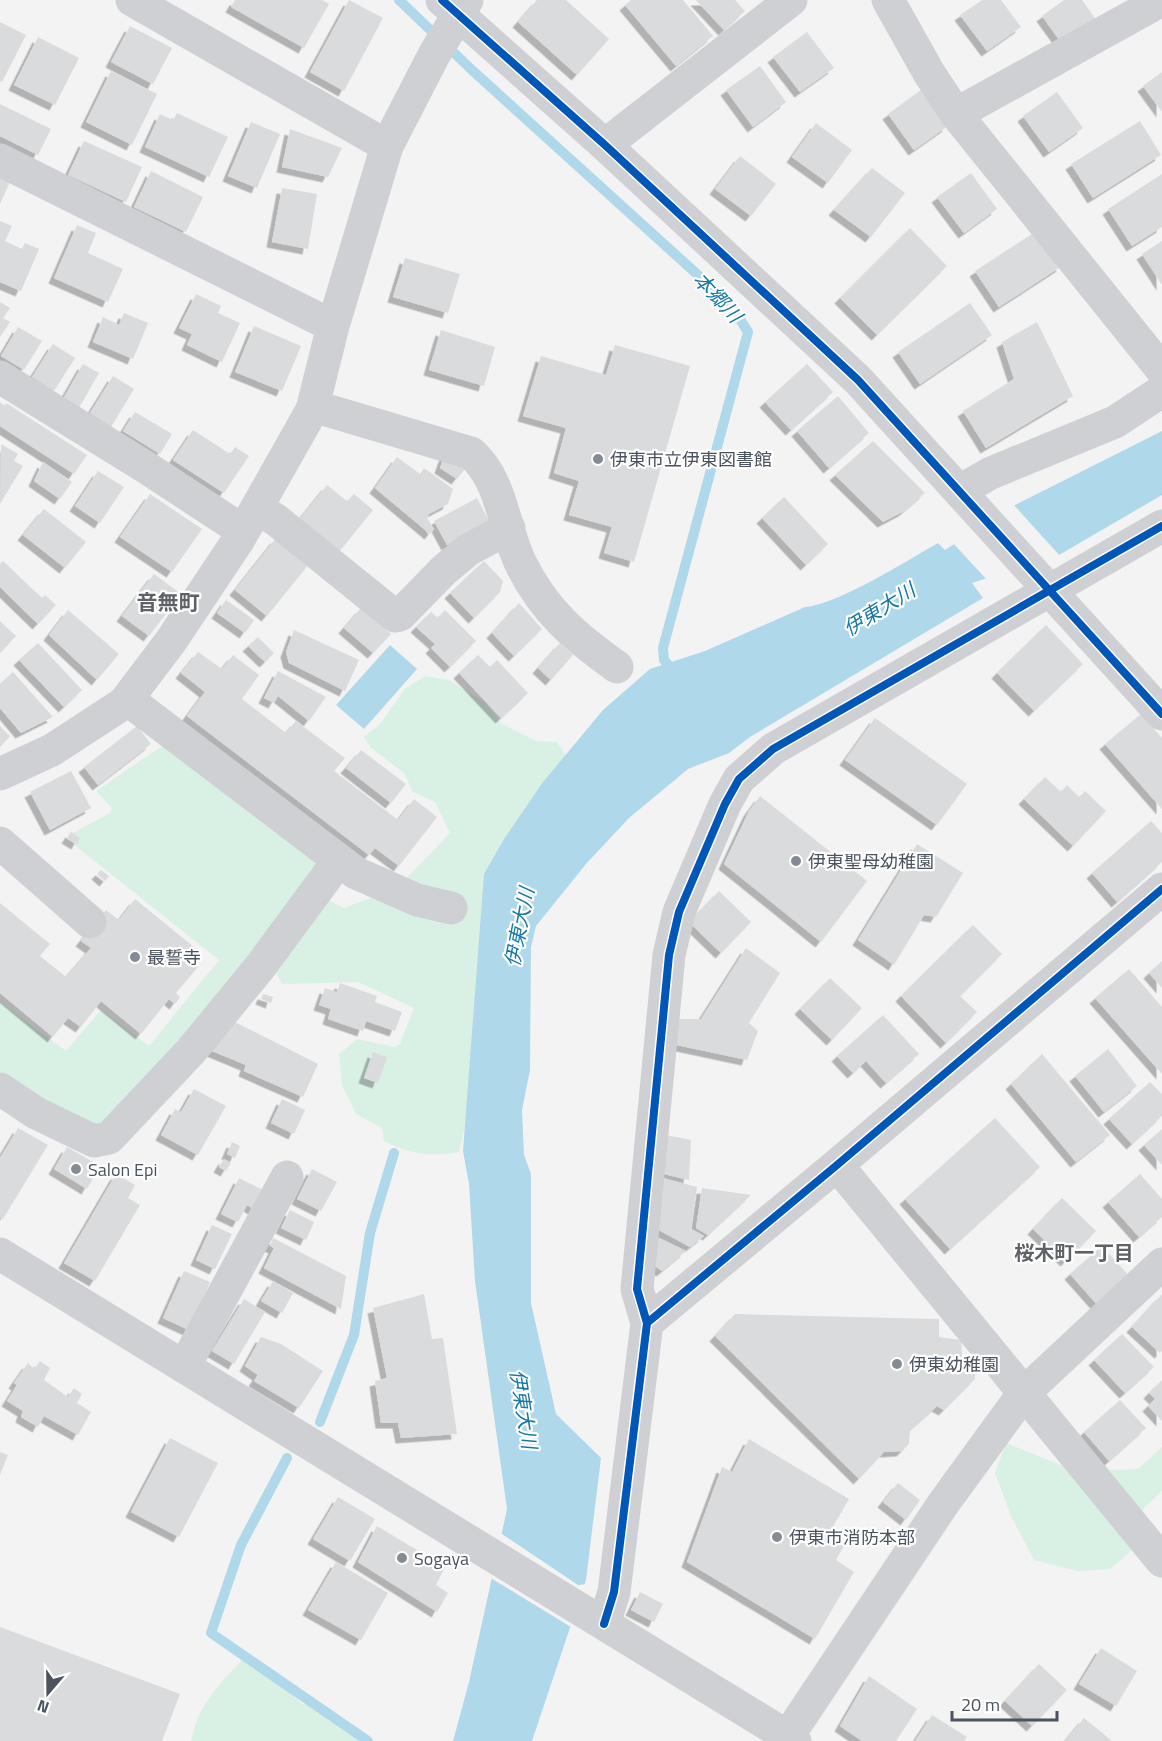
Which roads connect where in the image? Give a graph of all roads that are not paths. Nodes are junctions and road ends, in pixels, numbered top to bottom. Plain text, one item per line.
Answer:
1 (132, 0) edge
2 (791, 0) edge
3 (888, 0) edge
4 (1162, 0) edge
5 (455, 9) edge
6 (956, 114) junction
7 (605, 144) junction
8 (387, 146) junction
9 (0, 160) edge
10 (333, 326) junction
11 (1162, 370) edge
12 (0, 377) edge
13 (1162, 391) edge
14 (313, 406) junction
15 (965, 495) junction
16 (250, 519) junction
17 (1162, 526) edge
18 (509, 528) junction
19 (1045, 585) junction
20 (617, 667) dead end
21 (127, 699) junction
22 (1162, 714) edge
23 (0, 774) edge
24 (0, 843) edge
25 (339, 860) junction
26 (1162, 889) edge
27 (451, 908) dead end
28 (90, 922) dead end
29 (0, 1089) edge
30 (837, 1165) junction
31 (287, 1177) dead end
32 (0, 1254) edge
33 (1162, 1264) edge
34 (647, 1323) junction
35 (184, 1367) junction
36 (1023, 1394) junction
37 (1162, 1561) edge
38 (596, 1619) junction
39 (791, 1739) edge

1 - 8 street
2 - 7 street
3 - 6 street
4 - 6 street
5 - 7 street
5 - 8 street
6 - 11 street
7 - 15 street
8 - 10 street
9 - 10 street
10 - 14 street
12 - 16 street
13 - 15 street
14 - 16 street
14 - 18 street
15 - 19 street
16 - 18 street
16 - 21 street
17 - 19 street
18 - 20 street
19 - 22 street
19 - 34 street
21 - 23 street
21 - 25 street
24 - 28 street
25 - 27 street
25 - 29 street
26 - 30 street
30 - 34 street
30 - 36 street
31 - 35 street
32 - 35 street
33 - 36 street
34 - 38 street
35 - 38 street
36 - 37 street
36 - 39 street
38 - 39 street

